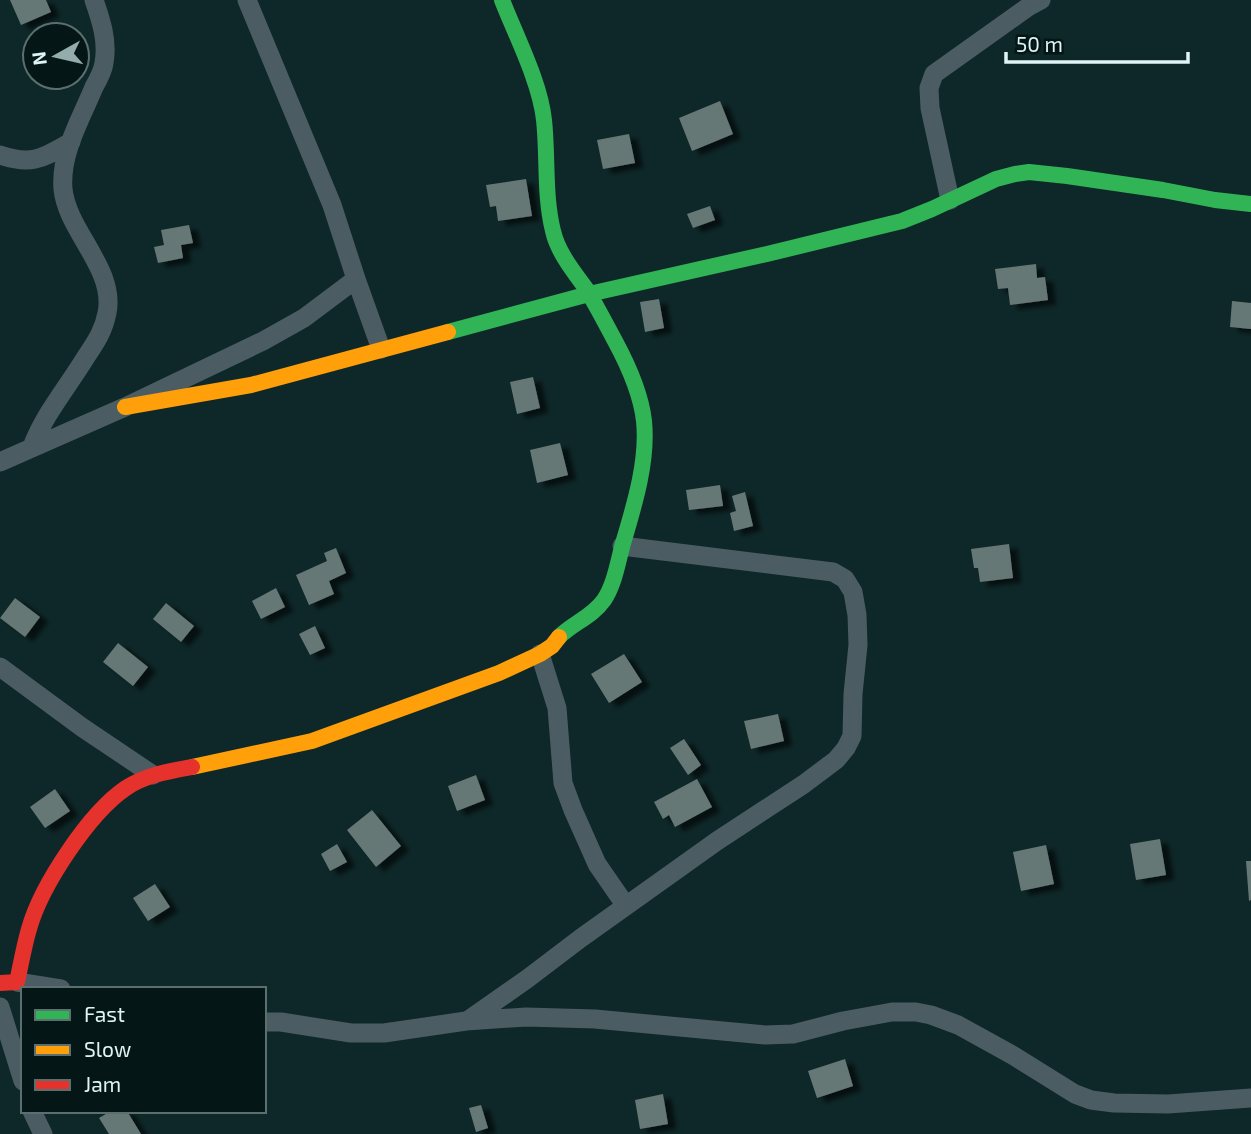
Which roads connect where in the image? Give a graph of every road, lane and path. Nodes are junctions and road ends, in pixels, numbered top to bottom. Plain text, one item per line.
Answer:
1 (94, 0) edge
2 (247, 0) edge
3 (502, 0) edge
4 (1041, 0) edge
5 (71, 142) junction
6 (0, 155) edge
7 (950, 200) junction
8 (1251, 204) edge
9 (356, 279) junction
10 (589, 294) junction
11 (381, 349) junction
12 (125, 407) junction
13 (32, 447) junction
14 (0, 462) edge
15 (622, 546) junction
16 (540, 654) junction
17 (0, 667) edge
18 (153, 775) junction
19 (626, 906) junction
20 (9, 983) edge
21 (52, 987) edge
22 (0, 1007) edge
23 (466, 1021) junction
24 (266, 1022) edge
25 (21, 1075) edge
26 (1251, 1098) edge
27 (33, 1113) edge
28 (43, 1134) edge

1 - 5 street
2 - 9 street
3 - 10 street
4 - 7 street
5 - 6 street
5 - 13 street
7 - 8 street
7 - 10 street
9 - 11 street
9 - 12 street
10 - 11 street
10 - 15 street
11 - 12 street
12 - 13 street
13 - 14 street
15 - 16 street
15 - 19 street
16 - 18 street
16 - 19 street
17 - 18 street
18 - 20 street
19 - 23 street
20 - 21 street
22 - 25 street
23 - 24 street
23 - 26 street
27 - 28 street

